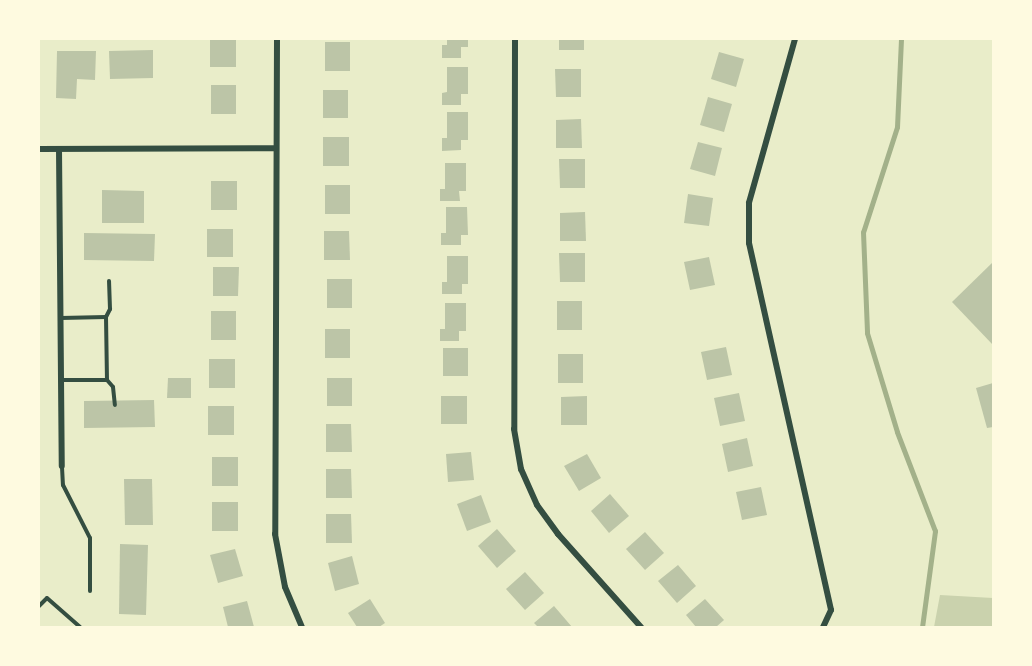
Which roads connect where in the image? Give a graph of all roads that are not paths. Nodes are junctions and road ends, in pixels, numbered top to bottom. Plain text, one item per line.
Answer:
1 (277, 39) edge
2 (515, 39) edge
3 (795, 39) edge
4 (276, 148) junction
5 (39, 149) edge
6 (59, 149) junction
7 (109, 281) dead end
8 (106, 316) junction
9 (61, 318) junction
10 (62, 380) junction
11 (107, 380) junction
12 (115, 405) dead end
13 (62, 466) joint
14 (90, 591) dead end
15 (39, 606) edge
16 (80, 627) edge
17 (302, 627) edge
18 (641, 627) edge
19 (823, 627) edge

1 - 4 street
2 - 18 street
3 - 19 street
4 - 6 street
4 - 17 street
5 - 6 street
6 - 9 street
7 - 8 lane
8 - 9 lane
8 - 11 lane
9 - 10 street
10 - 11 lane
10 - 13 street
11 - 12 lane
13 - 14 lane
15 - 16 lane

